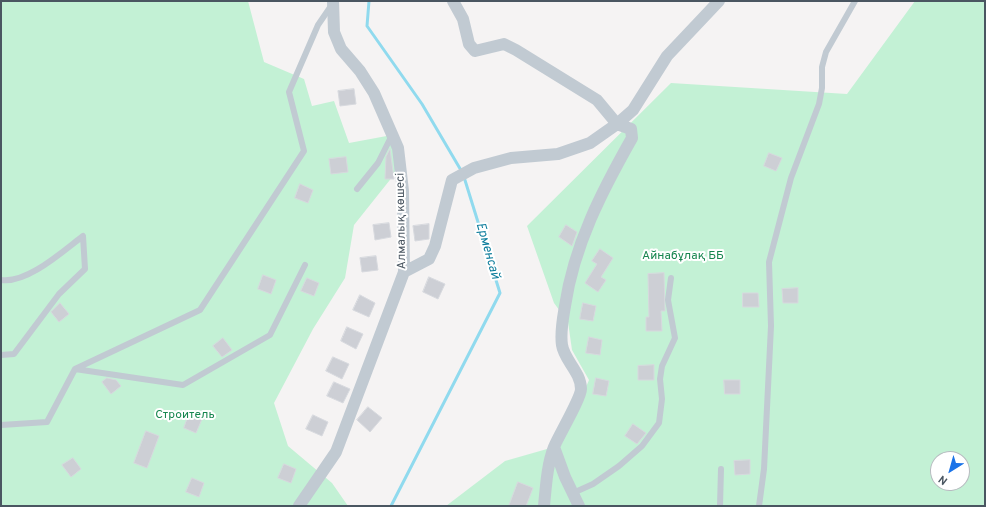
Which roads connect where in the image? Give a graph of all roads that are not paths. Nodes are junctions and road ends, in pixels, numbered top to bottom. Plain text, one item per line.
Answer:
1 (453, 1) edge
2 (719, 1) edge
3 (855, 1) edge
4 (333, 2) edge
5 (617, 124) junction
6 (392, 135) junction
7 (357, 190) dead end
8 (306, 265) dead end
9 (404, 272) junction
10 (671, 278) dead end
11 (1, 280) edge
12 (1, 355) edge
13 (75, 369) junction
14 (1, 425) edge
15 (554, 447) junction
16 (721, 469) dead end
17 (573, 493) junction
18 (299, 506) edge
19 (544, 506) edge
20 (579, 506) edge
21 (720, 506) edge
22 (758, 506) edge

1 - 5 street
2 - 5 street
3 - 22 lane
4 - 6 street, Алмалық көшесі
4 - 13 lane
5 - 9 street
5 - 15 street
6 - 7 lane
6 - 9 street, Алмалық көшесі
8 - 13 lane
9 - 18 street, Алмалық көшесі
10 - 17 lane
11 - 12 lane
13 - 14 lane
15 - 17 street
15 - 19 street
16 - 21 lane
17 - 20 street

